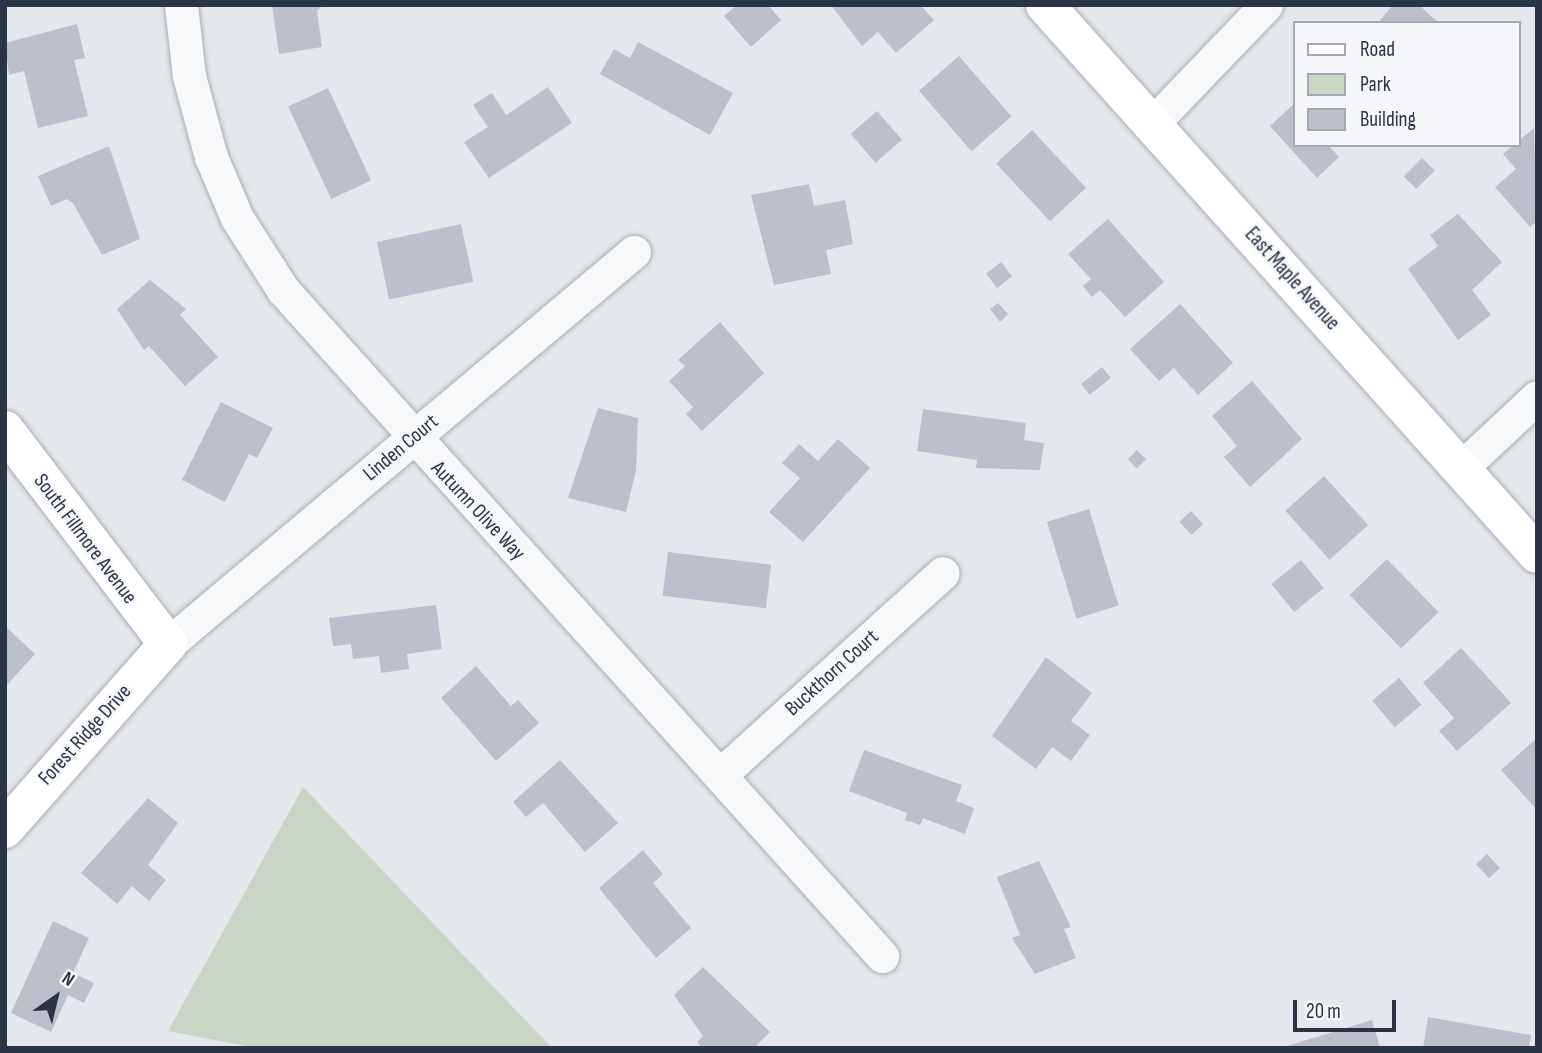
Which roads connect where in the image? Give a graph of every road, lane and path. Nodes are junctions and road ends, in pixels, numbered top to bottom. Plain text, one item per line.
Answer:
1 (181, 5) edge
2 (1045, 5) edge
3 (1266, 5) edge
4 (1153, 123) junction
5 (634, 251) dead end
6 (1537, 397) edge
7 (5, 430) edge
8 (412, 439) junction
9 (1460, 469) junction
10 (1537, 554) edge
11 (943, 573) dead end
12 (168, 644) junction
13 (721, 774) junction
14 (5, 829) edge
15 (883, 956) dead end

1 - 8 street, Autumn Olive Way
2 - 4 main road, East Maple Avenue
3 - 4 street
4 - 9 main road, East Maple Avenue
5 - 8 street, Linden Court
6 - 9 street
7 - 12 main road, South Fillmore Avenue
8 - 12 street, Linden Court
8 - 13 street, Autumn Olive Way
9 - 10 main road, East Maple Avenue
11 - 13 street, Buckthorn Court
12 - 14 main road, Forest Ridge Drive
13 - 15 street, Autumn Olive Way

